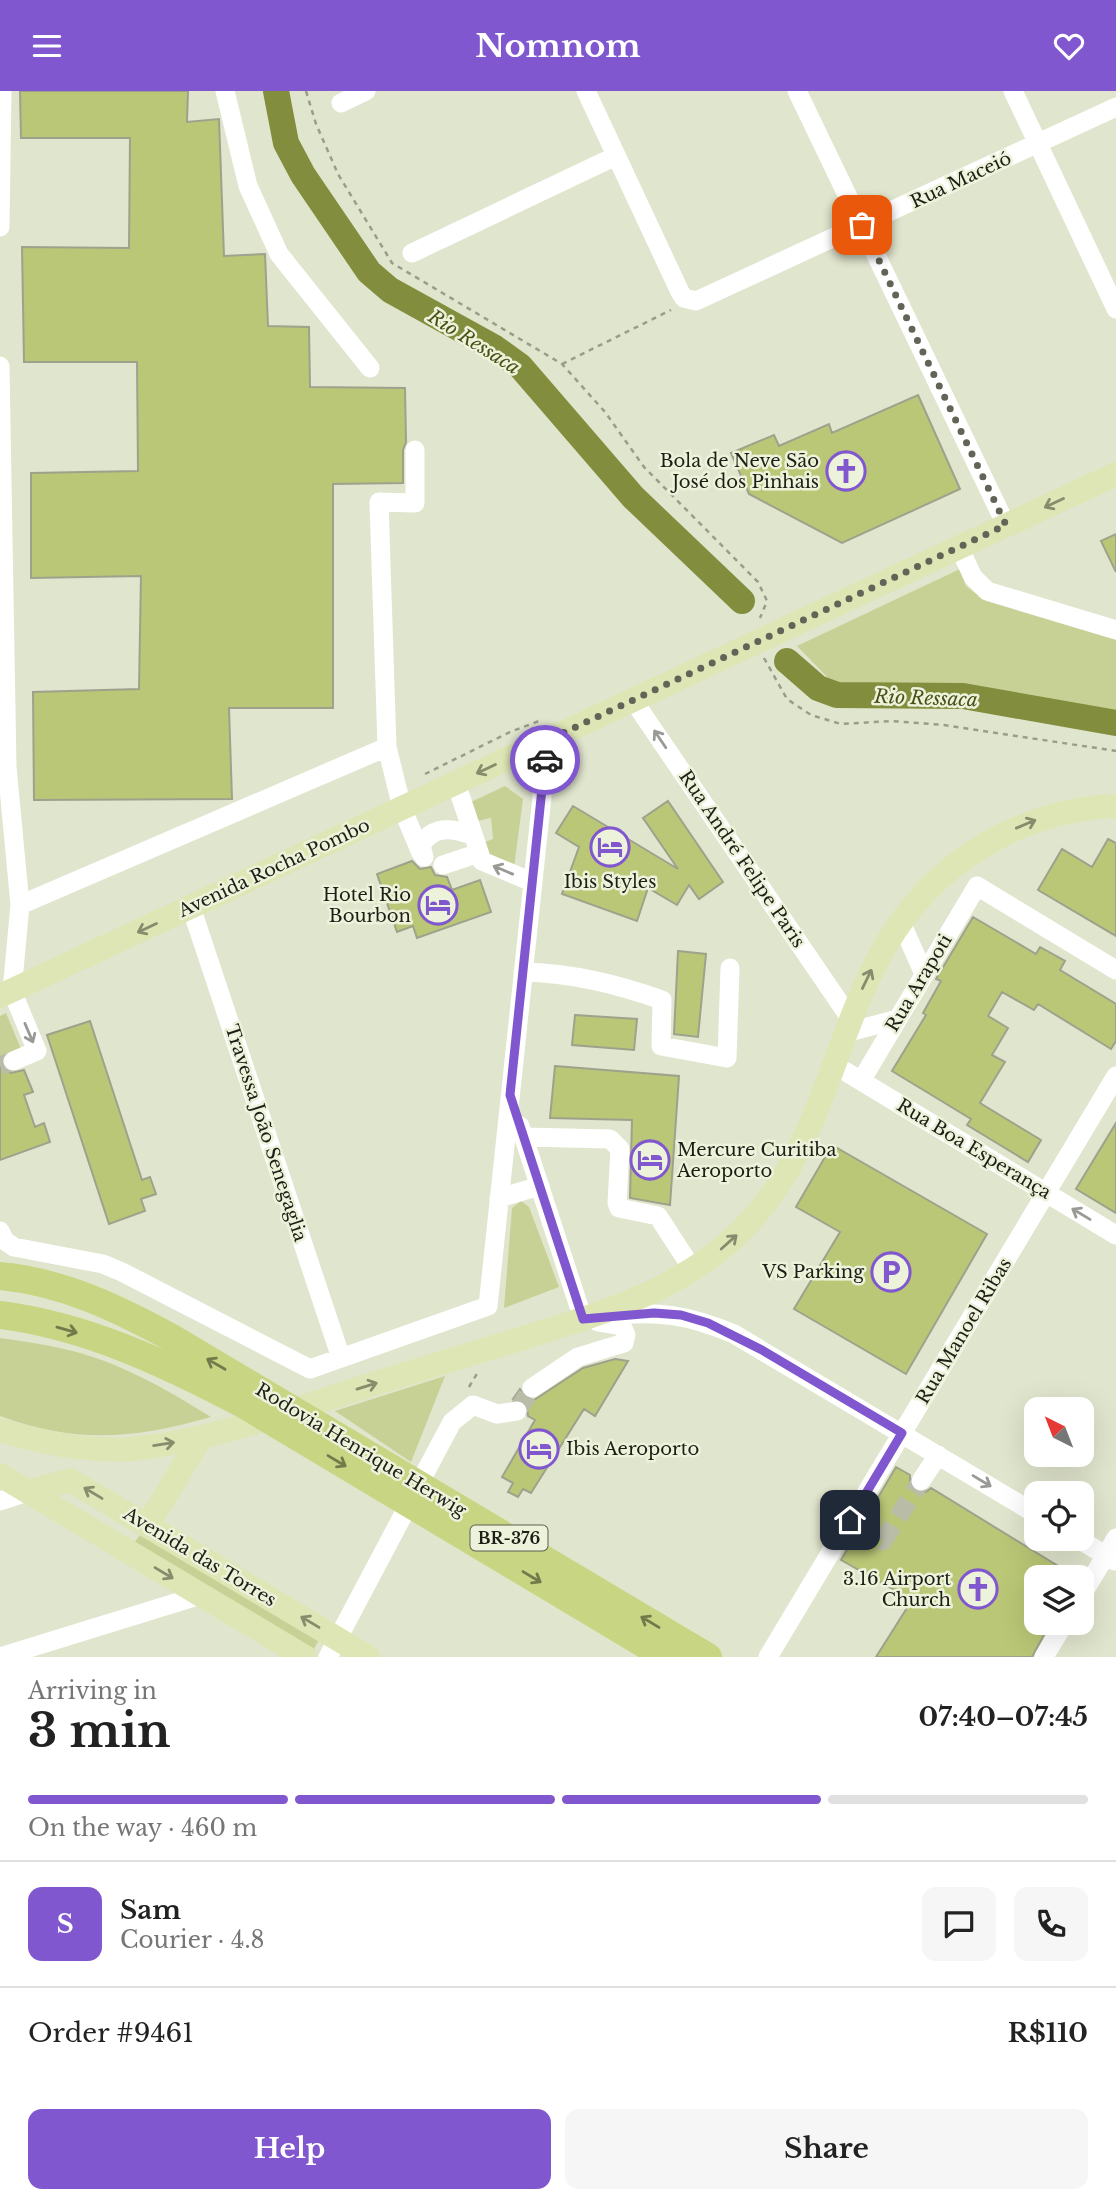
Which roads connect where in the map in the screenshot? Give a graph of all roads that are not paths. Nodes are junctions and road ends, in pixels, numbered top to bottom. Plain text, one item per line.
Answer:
1 (2, 91) edge
2 (225, 91) edge
3 (366, 91) edge
4 (586, 91) edge
5 (797, 91) edge
6 (1013, 91) edge
7 (341, 103) dead end
8 (1116, 107) edge
9 (1038, 144) junction
10 (616, 156) junction
11 (862, 225) junction
12 (0, 227) edge
13 (412, 253) dead end
14 (1112, 288) edge
15 (1116, 309) edge
16 (0, 366) edge
17 (370, 368) dead end
18 (415, 450) dead end
19 (1116, 474) edge
20 (1006, 525) junction
21 (959, 547) junction
22 (1116, 630) edge
23 (633, 700) junction
24 (548, 740) junction
25 (387, 747) junction
26 (456, 783) junction
27 (1116, 806) edge
28 (402, 808) junction
29 (475, 844) junction
30 (443, 865) dead end
31 (532, 882) junction
32 (20, 905) junction
33 (191, 907) junction
34 (900, 920) junction
35 (730, 968) dead end
36 (1116, 970) edge
37 (523, 972) junction
38 (924, 974) junction
39 (6, 994) edge
40 (898, 1019) junction
41 (848, 1025) junction
42 (13, 1061) tunnel mouth
43 (833, 1064) junction
44 (1116, 1076) edge
45 (860, 1081) junction
46 (510, 1095) junction
47 (524, 1137) junction
48 (540, 1186) junction
49 (1046, 1193) junction
50 (499, 1198) junction
51 (0, 1231) edge
52 (1116, 1235) edge
53 (693, 1270) junction
54 (0, 1276) edge
55 (0, 1315) edge
56 (583, 1319) junction
57 (341, 1358) junction
58 (532, 1388) tunnel mouth
59 (517, 1411) dead end
60 (277, 1412) junction
61 (0, 1430) edge
62 (902, 1433) junction
63 (201, 1437) junction
64 (938, 1455) junction
65 (0, 1475) edge
66 (920, 1481) tunnel mouth
67 (28, 1492) junction
68 (414, 1494) junction
69 (0, 1501) edge
70 (1024, 1507) edge
71 (142, 1523) junction
72 (1116, 1538) edge
73 (120, 1547) junction
74 (1094, 1548) edge
75 (1111, 1558) edge
76 (1094, 1580) edge
77 (201, 1595) junction
78 (1058, 1635) edge
79 (333, 1648) edge
80 (0, 1657) edge
81 (305, 1657) edge
82 (368, 1657) edge
83 (666, 1657) edge
84 (708, 1657) edge
85 (768, 1657) edge
86 (1045, 1657) edge

1 - 12 street
2 - 17 street
3 - 7 street
4 - 10 street
5 - 11 street
6 - 9 street
8 - 9 street, Rua Maceió
9 - 11 street, Rua Maceió
9 - 14 street
10 - 11 street, Rua Maceió
10 - 13 street
11 - 20 street
14 - 15 street
16 - 32 street
18 - 25 street
19 -> 20 main road, Avenida Rocha Pombo
20 - 21 main road, Avenida Rocha Pombo
21 - 22 street
21 - 23 main road, Avenida Rocha Pombo
23 - 24 main road, Avenida Rocha Pombo
41 -> 23 street, Rua André Felipe Paris
24 -> 26 main road, Avenida Rocha Pombo
24 - 31 street
25 - 28 street
25 - 32 street
26 - 28 main road, Avenida Rocha Pombo
26 - 29 street
34 -> 27 main road
28 - 29 street
28 - 33 main road, Avenida Rocha Pombo
29 - 30 street
31 -> 29 street
31 - 37 street
32 - 39 street
33 -> 39 main road, Avenida Rocha Pombo
33 - 57 street, Travessa João Senegaglia
34 - 38 street
41 -> 34 main road
35 - 37 street
36 - 38 street, Rua Arapoti
37 - 46 street
38 - 40 street, Rua Arapoti
39 -> 42 street
40 - 41 street
40 - 45 street, Rua Arapoti
41 - 43 main road
43 - 45 street, Rua Boa Esperança
53 -> 43 main road
44 - 49 street, Rua Manoel Ribas
45 - 49 street, Rua Boa Esperança
46 - 47 street
46 - 50 street
47 - 48 street
47 - 53 street
48 - 50 street
48 - 56 street
52 -> 49 street, Rua Boa Esperança
49 - 62 street, Rua Manoel Ribas
50 - 57 street
51 - 57 street
53 - 56 main road
60 -> 54 highway, Rodovia Henrique Herwig / BR-376
55 -> 60 highway, Rodovia Henrique Herwig / BR-376
56 - 58 street
56 - 62 street
63 -> 56 main road
59 - 68 street
60 -> 68 highway, Rodovia Henrique Herwig / BR-376
60 - 68 highway, Rodovia Henrique Herwig / BR-376
61 -> 63 main road
62 - 64 street
62 - 85 street, Rua Manoel Ribas
63 - 71 main road
64 - 66 street
64 -> 70 street
65 - 67 main road, Avenida das Torres
67 - 69 street
71 -> 67 main road, Avenida das Torres
67 - 73 main road, Avenida das Torres
68 - 79 street
68 -> 83 highway, Rodovia Henrique Herwig / BR-376
84 -> 68 highway, Rodovia Henrique Herwig / BR-376
71 - 73 main road
79 -> 71 main road, Avenida das Torres
72 - 75 street
73 -> 77 main road, Avenida das Torres
74 - 75 street
75 - 76 street
77 - 80 street
77 - 81 main road, Avenida das Torres
78 - 86 street
79 - 82 main road, Avenida das Torres

